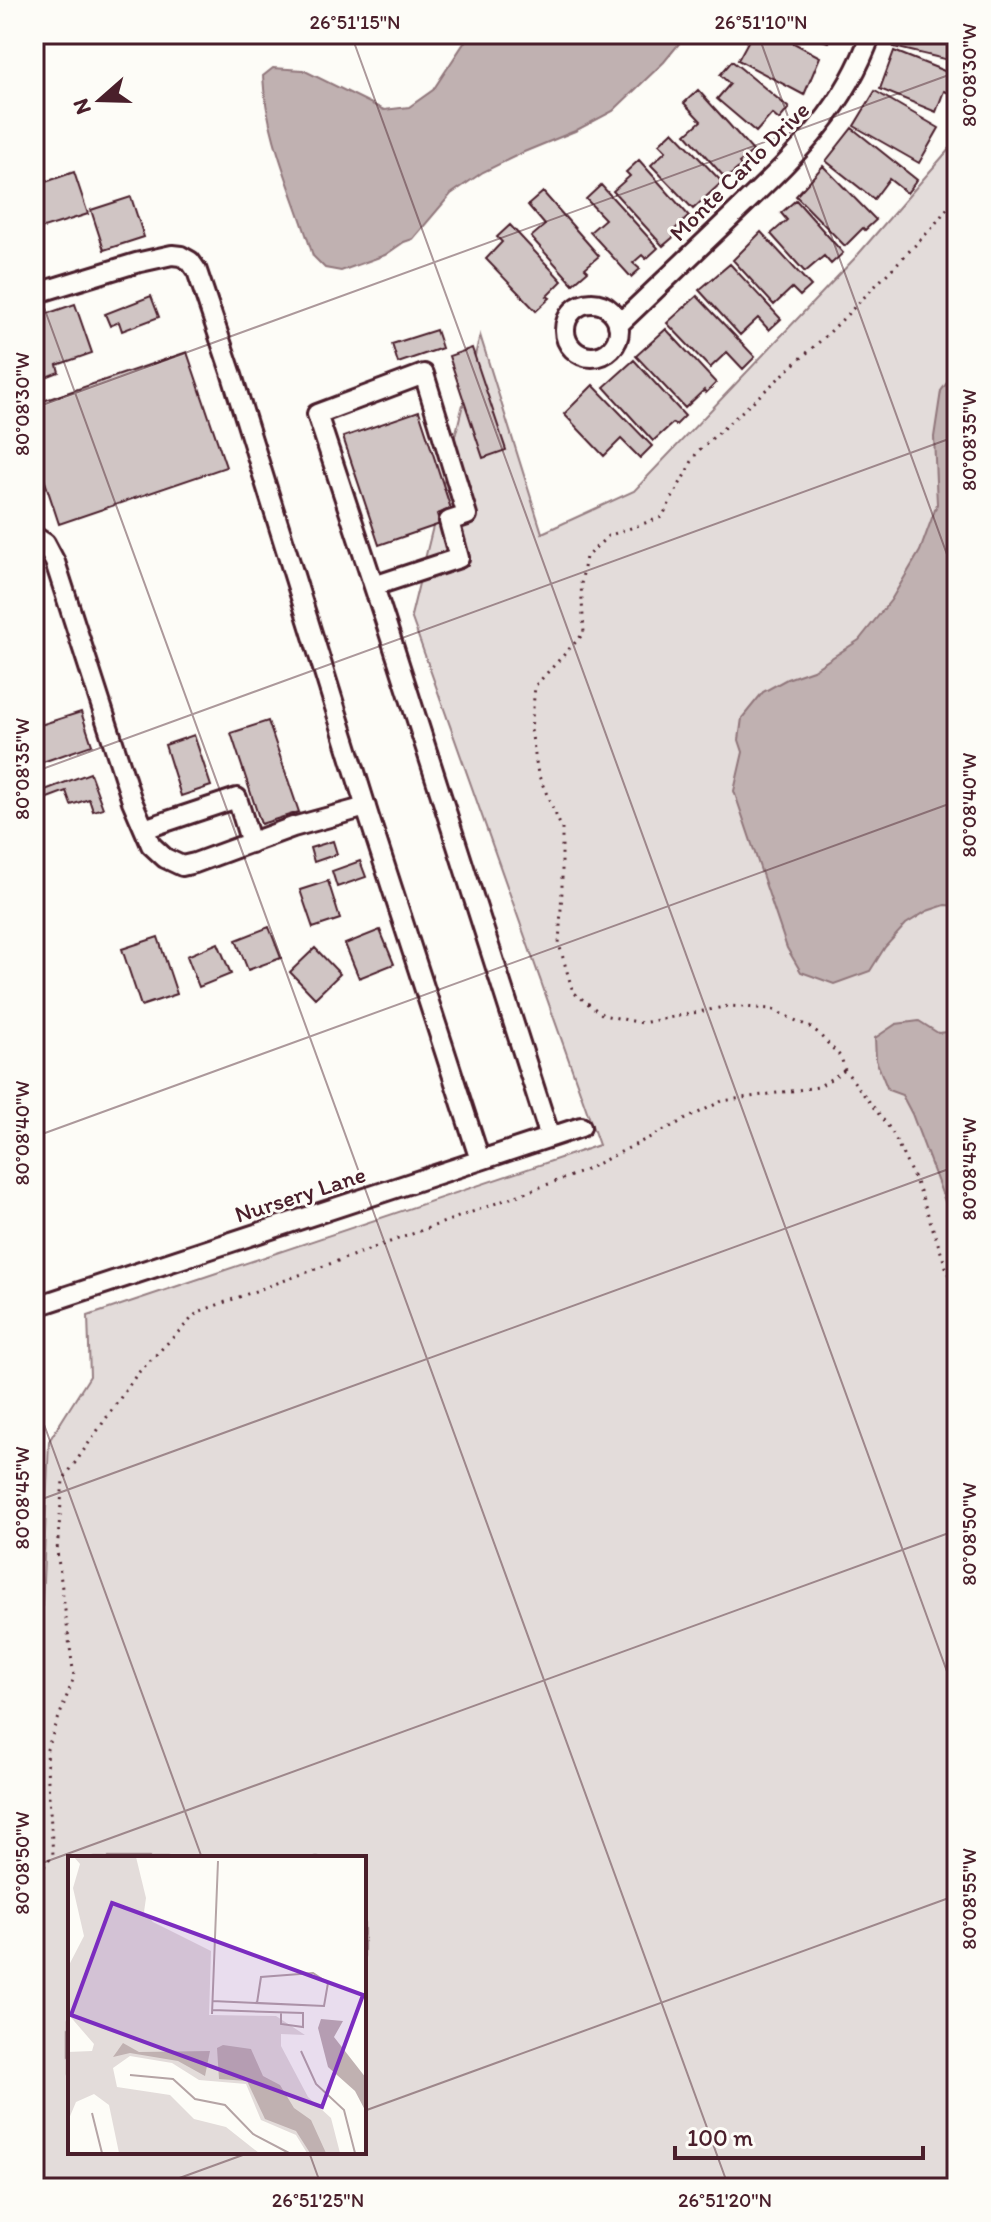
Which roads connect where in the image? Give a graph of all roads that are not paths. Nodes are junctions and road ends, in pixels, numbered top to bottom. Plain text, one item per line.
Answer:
1 (871, 34) edge
2 (34, 294) edge
3 (618, 325) dead end
4 (34, 536) edge
5 (374, 586) junction
6 (366, 807) junction
7 (144, 829) junction
8 (251, 843) junction
9 (581, 1127) dead end
10 (550, 1137) junction
11 (480, 1160) junction
12 (34, 1307) edge

1 - 3 street, Monte Carlo Drive
2 - 6 street
4 - 7 street
5 - 5 street
5 - 10 street
6 - 8 street
6 - 11 street
7 - 8 street
7 - 8 street
9 - 10 street, Nursery Lane
10 - 11 street, Nursery Lane
11 - 12 street, Nursery Lane

